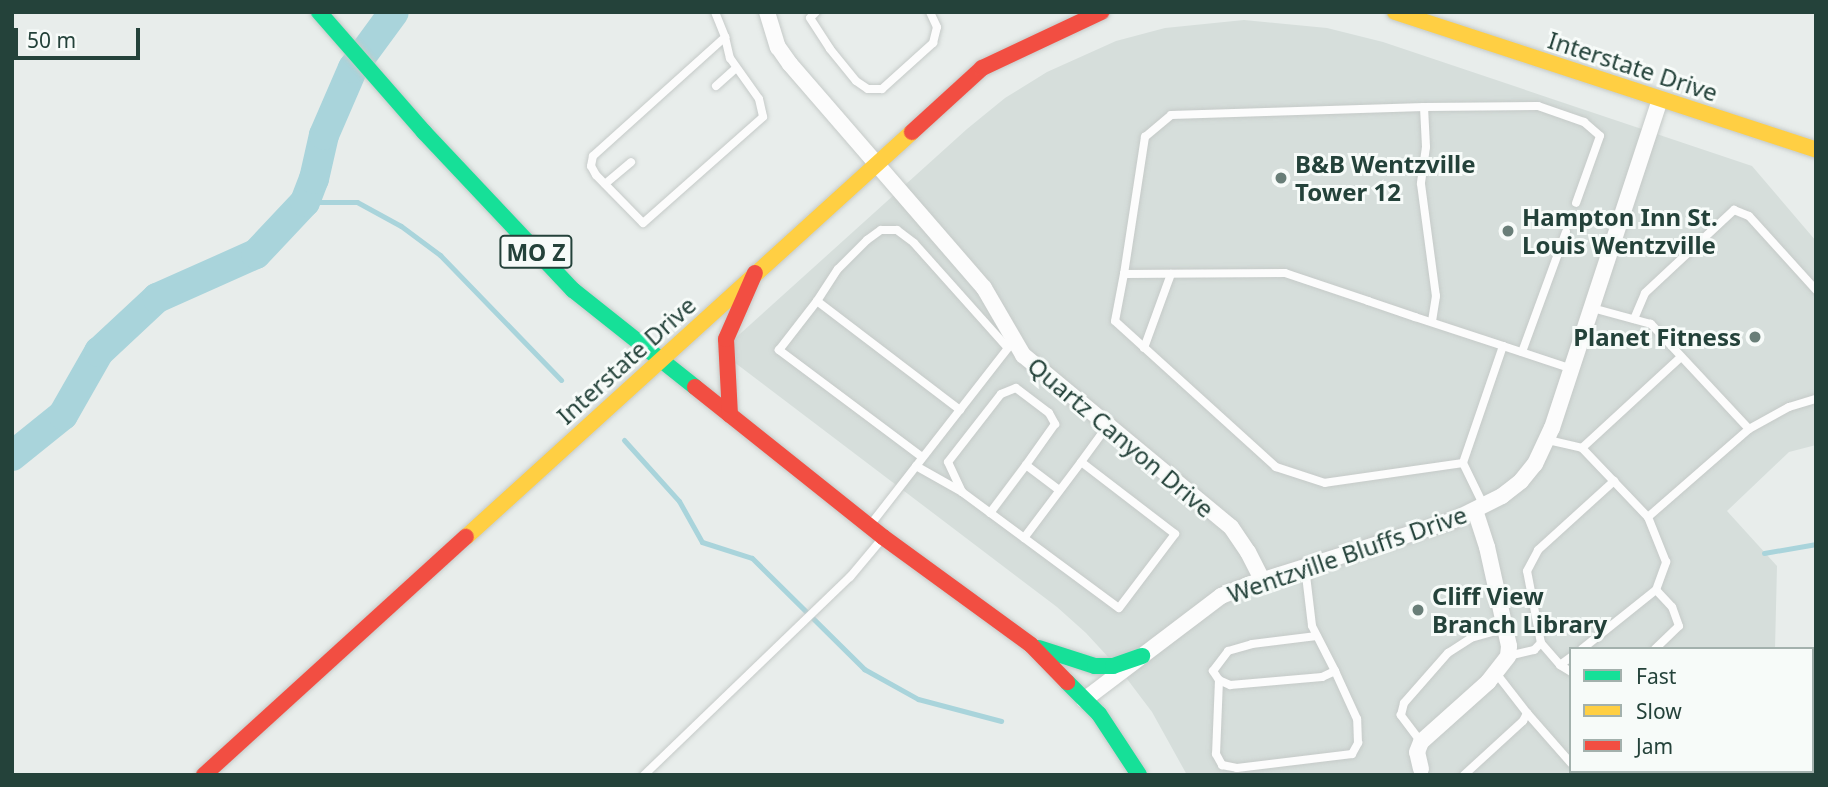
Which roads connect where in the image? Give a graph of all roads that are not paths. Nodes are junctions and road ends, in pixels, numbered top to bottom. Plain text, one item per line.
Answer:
1 (319, 12) edge
2 (715, 12) edge
3 (766, 12) edge
4 (816, 12) edge
5 (930, 12) edge
6 (1101, 12) edge
7 (1395, 12) edge
8 (724, 37) junction
9 (736, 68) junction
10 (716, 86) dead end
11 (1660, 99) junction
12 (1424, 107) junction
13 (1816, 150) edge
14 (631, 162) dead end
15 (875, 162) junction
16 (605, 184) junction
17 (1576, 203) dead end
18 (1566, 232) dead end
19 (755, 273) junction
20 (1124, 274) junction
21 (1171, 274) junction
22 (1816, 290) edge
23 (817, 301) junction
24 (1592, 308) junction
25 (1634, 319) junction
26 (1432, 322) junction
27 (1011, 344) junction
28 (1503, 346) junction
29 (1144, 348) junction
30 (1522, 352) junction
31 (1681, 357) junction
32 (660, 360) junction
33 (1572, 369) junction
34 (1816, 399) edge
35 (960, 410) junction
36 (730, 415) junction
37 (1108, 425) junction
38 (1749, 429) junction
39 (1548, 440) junction
40 (1582, 448) junction
41 (922, 457) junction
42 (1081, 462) junction
43 (1463, 463) junction
44 (1026, 465) junction
45 (916, 466) junction
46 (1614, 481) junction
47 (1059, 490) junction
48 (962, 492) junction
49 (1480, 509) junction
50 (990, 513) junction
51 (1648, 517) junction
52 (869, 526) junction
53 (883, 537) junction
54 (1024, 538) junction
55 (1305, 567) junction
56 (1262, 580) junction
57 (1656, 590) junction
58 (1505, 628) junction
59 (1317, 636) junction
60 (1541, 643) junction
61 (1031, 645) junction
62 (1584, 647) edge
63 (1657, 647) edge
64 (1142, 656) junction
65 (1508, 656) junction
66 (1569, 658) edge
67 (1560, 665) junction
68 (1335, 671) junction
69 (1569, 671) edge
70 (1496, 673) junction
71 (1219, 680) junction
72 (1084, 699) junction
73 (1527, 713) junction
74 (1421, 742) junction
75 (1569, 761) edge
76 (1422, 772) edge
77 (204, 775) edge
78 (644, 775) edge
79 (1139, 775) edge
80 (1464, 775) edge

1 - 32 main road, MO Z
2 - 8 lane
3 - 15 street, Quartz Canyon Drive
4 - 5 lane
6 - 15 main road, Interstate Drive
7 - 11 main road, Interstate Drive
8 - 9 lane
8 - 16 lane
9 - 10 lane
9 - 16 lane
11 - 13 main road, Interstate Drive
11 - 24 street, Wentzville Bluffs Drive
12 - 17 lane
12 - 20 lane
12 - 26 lane
14 - 16 lane
15 - 19 main road, Interstate Drive
15 - 27 street, Quartz Canyon Drive
18 - 30 lane
19 - 32 main road, Interstate Drive
19 - 36 main road
20 - 21 lane
20 - 29 lane
21 - 26 lane
21 - 29 lane
22 - 25 lane
23 - 27 lane
23 - 35 lane
23 - 41 lane
24 - 25 lane
24 - 33 street, Wentzville Bluffs Drive
25 - 31 lane
26 - 28 lane
27 - 35 lane
27 - 37 street, Quartz Canyon Drive
28 - 30 lane
28 - 43 lane
29 - 43 lane
30 - 33 lane
31 - 38 lane
31 - 40 lane
32 - 36 main road, MO Z
32 - 77 main road, Interstate Drive
33 - 39 street, Wentzville Bluffs Drive
34 - 38 lane
35 - 41 lane
36 - 52 main road, MO Z
37 - 42 lane
37 - 56 street, Quartz Canyon Drive
38 - 51 lane
39 - 40 lane
39 - 49 street, Wentzville Bluffs Drive
40 - 46 lane
41 - 45 lane
42 - 47 lane
42 - 54 lane
43 - 49 lane
44 - 47 lane
44 - 48 lane
44 - 50 lane
45 - 48 lane
45 - 52 lane
46 - 51 lane
46 - 60 lane
47 - 54 lane
48 - 50 lane
49 - 55 street, Wentzville Bluffs Drive
49 - 58 street
50 - 54 lane
51 - 57 lane
52 - 53 main road, MO Z
53 - 61 main road, MO Z
53 - 78 lane
55 - 56 street, Wentzville Bluffs Drive
55 - 59 lane
56 - 64 street, Wentzville Bluffs Drive
57 - 62 lane
57 - 63 lane
58 - 65 street
58 - 74 lane
59 - 68 lane
59 - 71 lane
60 - 65 lane
60 - 67 lane
61 - 64 main road
61 - 72 main road, MO Z
64 - 72 street, Wentzville Bluffs Drive
65 - 70 street
66 - 67 lane
67 - 69 lane
68 - 71 lane
68 - 71 lane
70 - 73 lane
70 - 74 street
72 - 79 main road, MO Z
73 - 75 lane
73 - 80 lane
74 - 76 street

